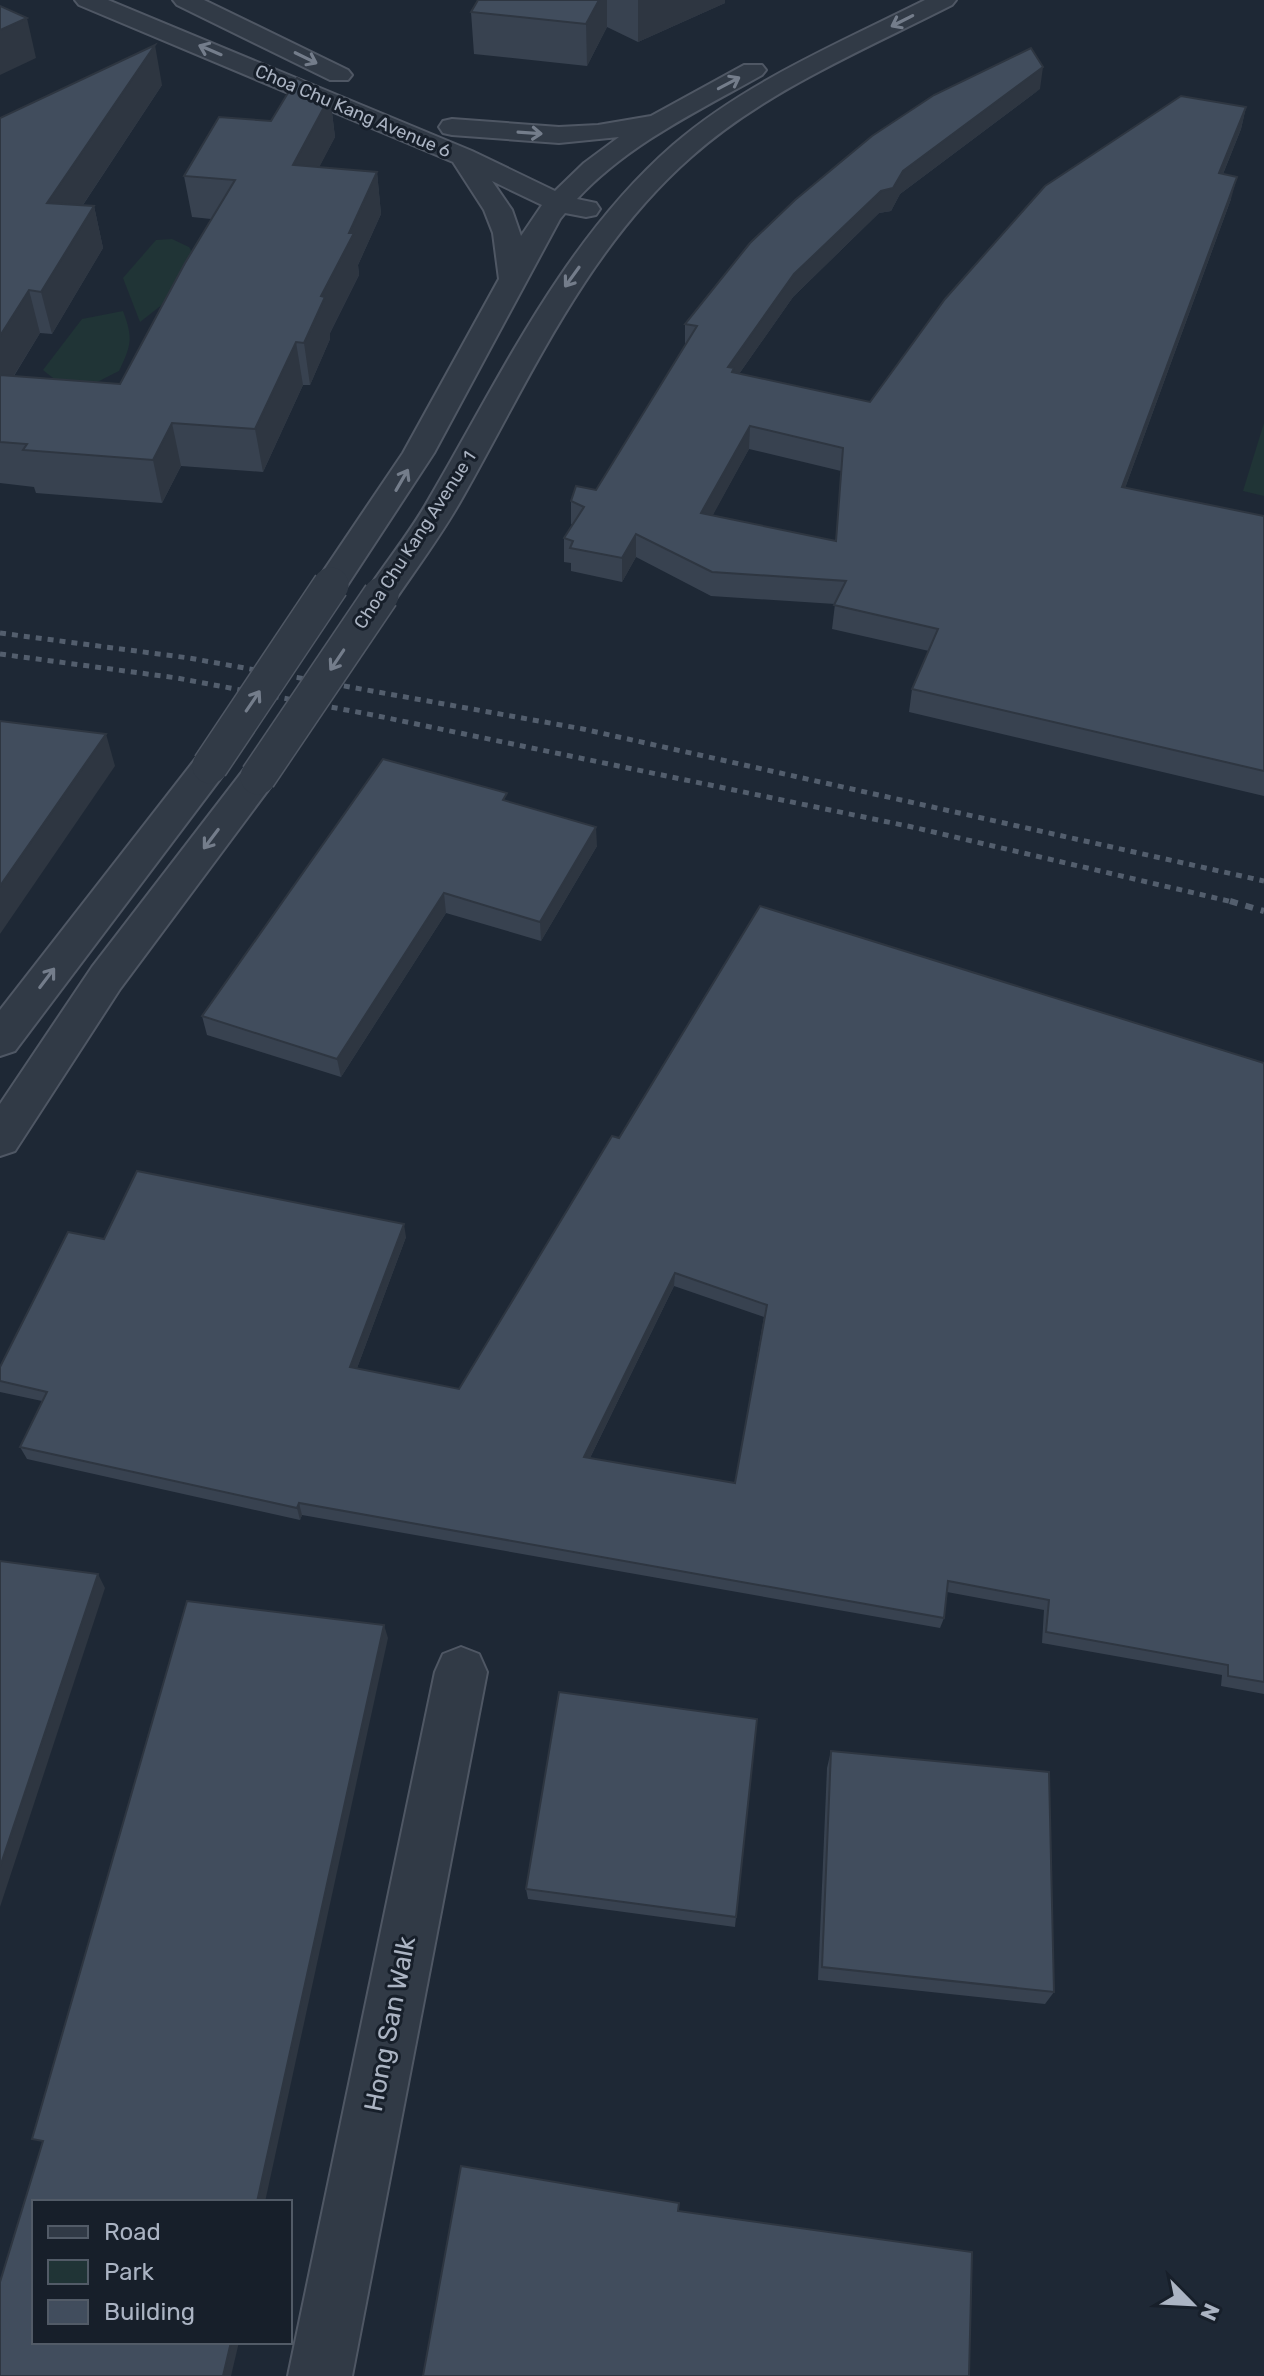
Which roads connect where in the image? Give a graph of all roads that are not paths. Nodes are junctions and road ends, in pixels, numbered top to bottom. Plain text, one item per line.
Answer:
1 (87, 0) edge
2 (185, 0) edge
3 (944, 0) edge
4 (768, 62) dead end
5 (367, 88) dead end
6 (395, 102) dead end
7 (660, 120) junction
8 (452, 127) junction
9 (463, 157) junction
10 (568, 194) junction
11 (628, 206) junction
12 (514, 281) junction
13 (537, 333) junction
14 (477, 349) junction
15 (0, 1040) edge
16 (0, 1139) edge
17 (461, 1672) dead end
18 (320, 2376) edge

9 -> 1 street, Choa Chu Kang Avenue 6
2 -> 5 street, Choa Chu Kang Avenue 6
3 -> 11 street, Choa Chu Kang Avenue 1
7 -> 4 street, Choa Chu Kang Avenue 1
6 - 8 street, Choa Chu Kang Avenue 6
8 -> 7 street
7 - 10 street, Choa Chu Kang Avenue 1
8 - 10 street, Choa Chu Kang Avenue 6
9 - 10 street, Choa Chu Kang Avenue 6
9 - 12 street
10 - 11 street, Choa Chu Kang Avenue 6
10 - 12 street, Choa Chu Kang Avenue 1
11 -> 13 street, Choa Chu Kang Avenue 1
12 - 14 street, Choa Chu Kang Avenue 1
13 - 14 street
13 -> 16 street, Choa Chu Kang Avenue 1, bridge
15 -> 14 street, Choa Chu Kang Avenue 1, bridge
17 - 18 street, Hong San Walk

